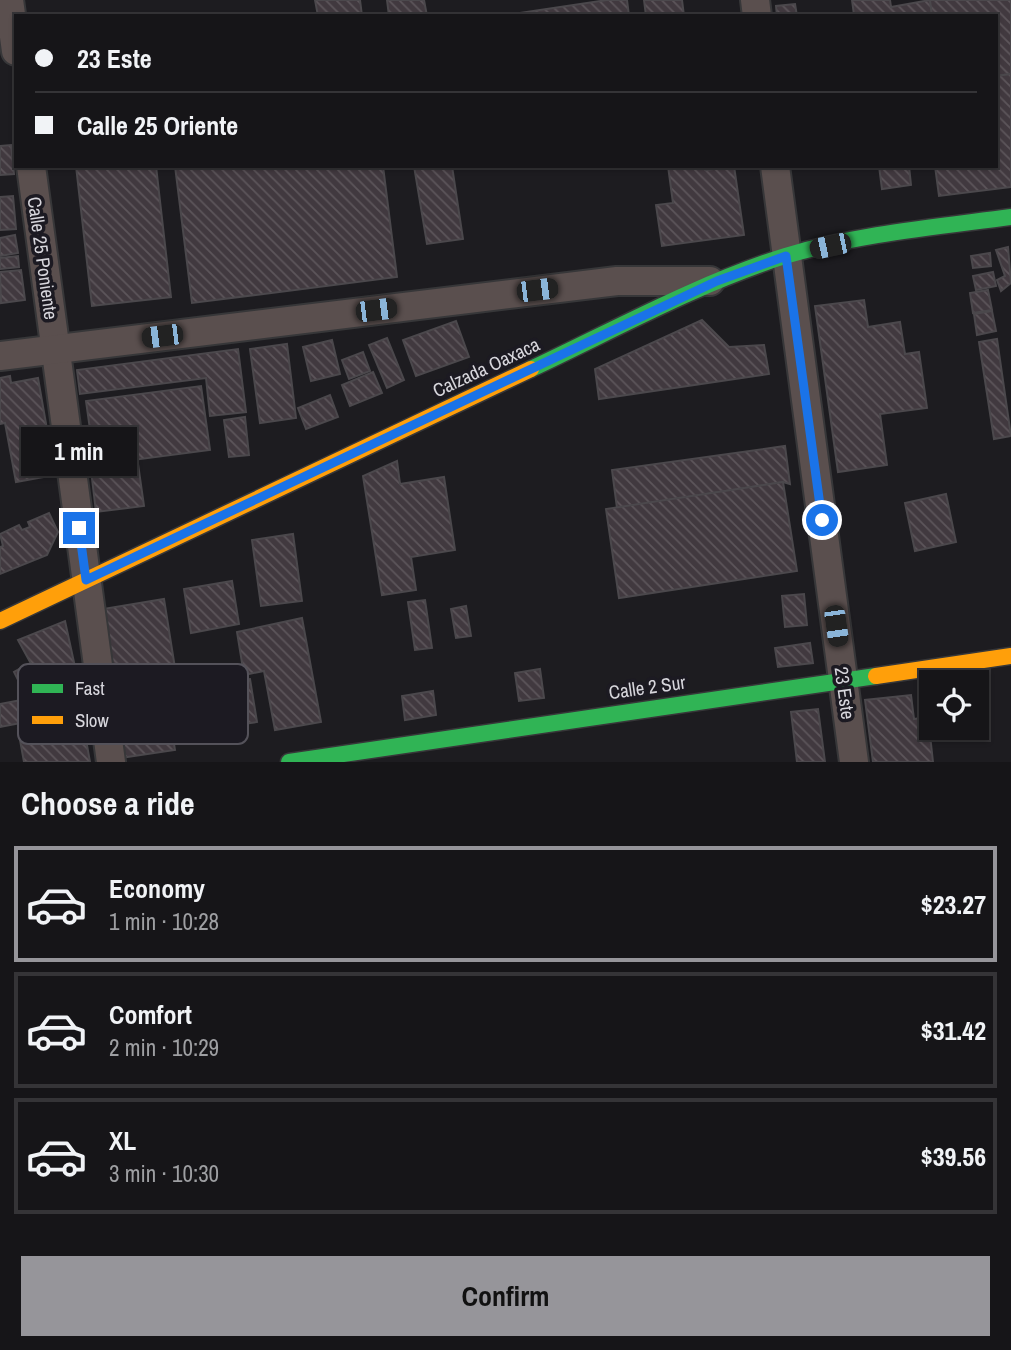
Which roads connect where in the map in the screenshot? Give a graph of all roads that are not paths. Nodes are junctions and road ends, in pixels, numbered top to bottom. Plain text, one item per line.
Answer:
1 (9, 0) edge
2 (14, 36) edge
3 (31, 168) edge
4 (775, 168) edge
5 (1011, 216) edge
6 (786, 256) junction
7 (717, 281) junction
8 (55, 349) junction
9 (0, 356) edge
10 (86, 580) junction
11 (0, 621) edge
12 (1011, 656) edge
13 (98, 664) edge
14 (843, 679) junction
15 (109, 744) edge
16 (111, 762) edge
17 (289, 762) edge
18 (854, 762) edge

1 - 2 street
3 - 8 street, Calle 25 Poniente
4 - 6 street, 23 Este
5 - 6 main road, Calzada Oaxaca
6 - 7 main road, Calzada Oaxaca
6 - 14 street, 23 Este
7 - 8 street
7 - 10 main road, Calzada Oaxaca
8 - 9 street
8 - 10 street, Calle 25 Poniente
10 - 11 main road, Calzada Oaxaca
10 - 13 street, Calle 25 Poniente
12 - 14 main road, Calle 2 Sur
14 - 17 main road, Calle 2 Sur
14 - 18 street, 23 Este
15 - 16 street, Calle 25 Poniente

